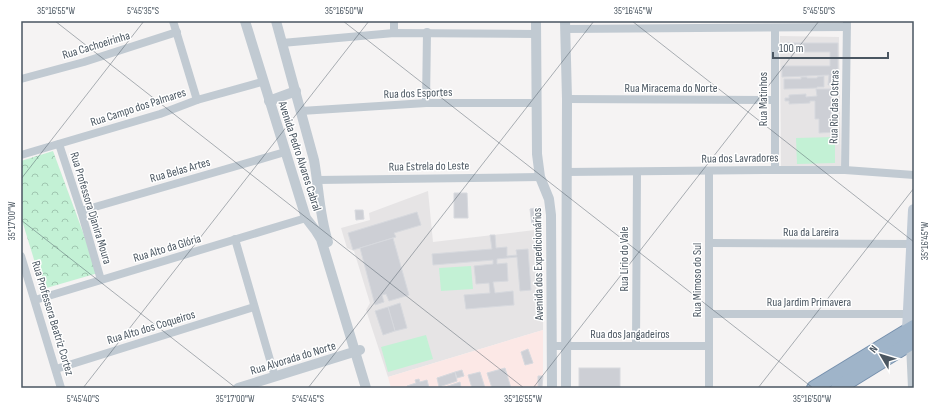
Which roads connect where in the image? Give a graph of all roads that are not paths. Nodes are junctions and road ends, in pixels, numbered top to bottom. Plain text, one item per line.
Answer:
1 (173, 21) edge
2 (245, 21) edge
3 (276, 21) edge
4 (394, 21) edge
5 (536, 21) edge
6 (636, 24) edge
7 (847, 24) edge
8 (565, 25) edge
9 (775, 28) junction
10 (177, 32) junction
11 (427, 32) junction
12 (394, 33) junction
13 (536, 34) junction
14 (282, 43) junction
15 (21, 79) edge
16 (262, 82) junction
17 (296, 91) junction
18 (197, 100) junction
19 (567, 100) junction
20 (774, 100) junction
21 (269, 101) junction
22 (426, 103) junction
23 (536, 104) junction
24 (301, 111) junction
25 (58, 144) junction
26 (285, 152) junction
27 (21, 154) edge
28 (775, 170) junction
29 (845, 170) junction
30 (709, 171) junction
31 (566, 172) junction
32 (636, 172) junction
33 (914, 175) edge
34 (540, 177) junction
35 (317, 180) junction
36 (914, 210) edge
37 (82, 211) junction
38 (306, 218) junction
39 (235, 239) junction
40 (709, 243) junction
41 (913, 244) junction
42 (21, 256) edge
43 (101, 280) junction
44 (35, 300) junction
45 (254, 307) junction
46 (709, 314) junction
47 (911, 338) edge
48 (551, 346) junction
49 (565, 346) junction
50 (636, 346) junction
51 (708, 346) junction
52 (358, 351) junction
53 (56, 369) junction
54 (275, 377) junction
55 (61, 388) edge
56 (238, 388) edge
57 (366, 388) edge
58 (372, 388) edge
59 (552, 388) edge
60 (566, 388) edge
61 (709, 388) edge
62 (814, 388) edge
63 (838, 388) edge
64 (912, 388) edge

1 - 10 street
2 - 16 street, Avenida Pedro Alvares Cabral
3 - 14 street, Avenida Pedro Alvares Cabral
4 - 12 street
5 - 13 street, Avenida dos Expedicionários
6 - 8 street
6 - 9 street
7 - 9 street
7 - 29 street, Rua Rio das Ostras
8 - 19 street
9 - 20 street, Rua Matinhos
10 - 15 street, Rua Cachoeirinha
10 - 18 street
11 - 12 street
11 - 13 street
11 - 22 street
12 - 14 street
13 - 23 street, Avenida dos Expedicionários
14 - 17 street, Avenida Pedro Alvares Cabral
16 - 18 street, Rua Campo dos Palmares
16 - 21 street, Avenida Pedro Alvares Cabral
17 - 21 street
17 - 24 street, Avenida Pedro Alvares Cabral
18 - 25 street, Rua Campo dos Palmares
19 - 20 street, Rua Miracema do Norte
19 - 31 street
20 - 28 street, Rua Matinhos
21 - 26 street, Avenida Pedro Alvares Cabral
22 - 23 street, Rua dos Esportes
22 - 24 street, Rua dos Esportes
23 - 34 street, Avenida dos Expedicionários
24 - 35 street, Avenida Pedro Alvares Cabral
25 - 27 street, Rua Campo dos Palmares
25 - 37 street, Rua Professora Djanira Moura
26 - 37 street, Rua Belas Artes
26 - 38 street, Avenida Pedro Alvares Cabral
28 - 29 street, Rua dos Lavradores
28 - 30 street, Rua dos Lavradores
29 - 33 street, Rua dos Lavradores
30 - 32 street, Rua dos Lavradores
30 - 40 street, Rua Mimoso do Sul
31 - 32 street, Rua dos Lavradores
31 - 49 street
32 - 50 street, Rua Lírio do Vale
34 - 35 street, Rua Estrela do Leste
34 - 48 street, Avenida dos Expedicionários
35 - 52 street, Avenida Pedro Alvares Cabral
36 - 41 main road
37 - 43 street, Rua Professora Djanira Moura
38 - 39 street, Rua Alto da Glória
38 - 52 street, Avenida Pedro Alvares Cabral
39 - 43 street, Rua Alto da Glória
39 - 45 street
40 - 41 street, Rua da Lareira
40 - 46 street, Rua Mimoso do Sul
41 - 47 main road
42 - 44 street, Rua Professora Beatriz Cortez
43 - 44 street, Rua Alto da Glória
44 - 53 street, Rua Professora Beatriz Cortez
45 - 53 street, Rua Alto dos Coqueiros
45 - 54 street
46 - 47 street, Rua Jardim Primavera
46 - 51 street, Rua Mimoso do Sul
47 - 62 highway
47 - 63 highway
47 - 64 street
48 - 49 street, Rua dos Jangadeiros
48 - 59 street, Avenida dos Expedicionários
49 - 50 street, Rua dos Jangadeiros
49 - 60 street
50 - 51 street, Rua dos Jangadeiros
51 - 61 street, Rua Mimoso do Sul
52 - 54 street, Rua Alvorada do Norte
52 - 57 street, Avenida Pedro Alvares Cabral
52 - 58 street, Avenida Pedro Alvares Cabral
53 - 55 street, Rua Professora Beatriz Cortez
54 - 56 street, Rua Alvorada do Norte

